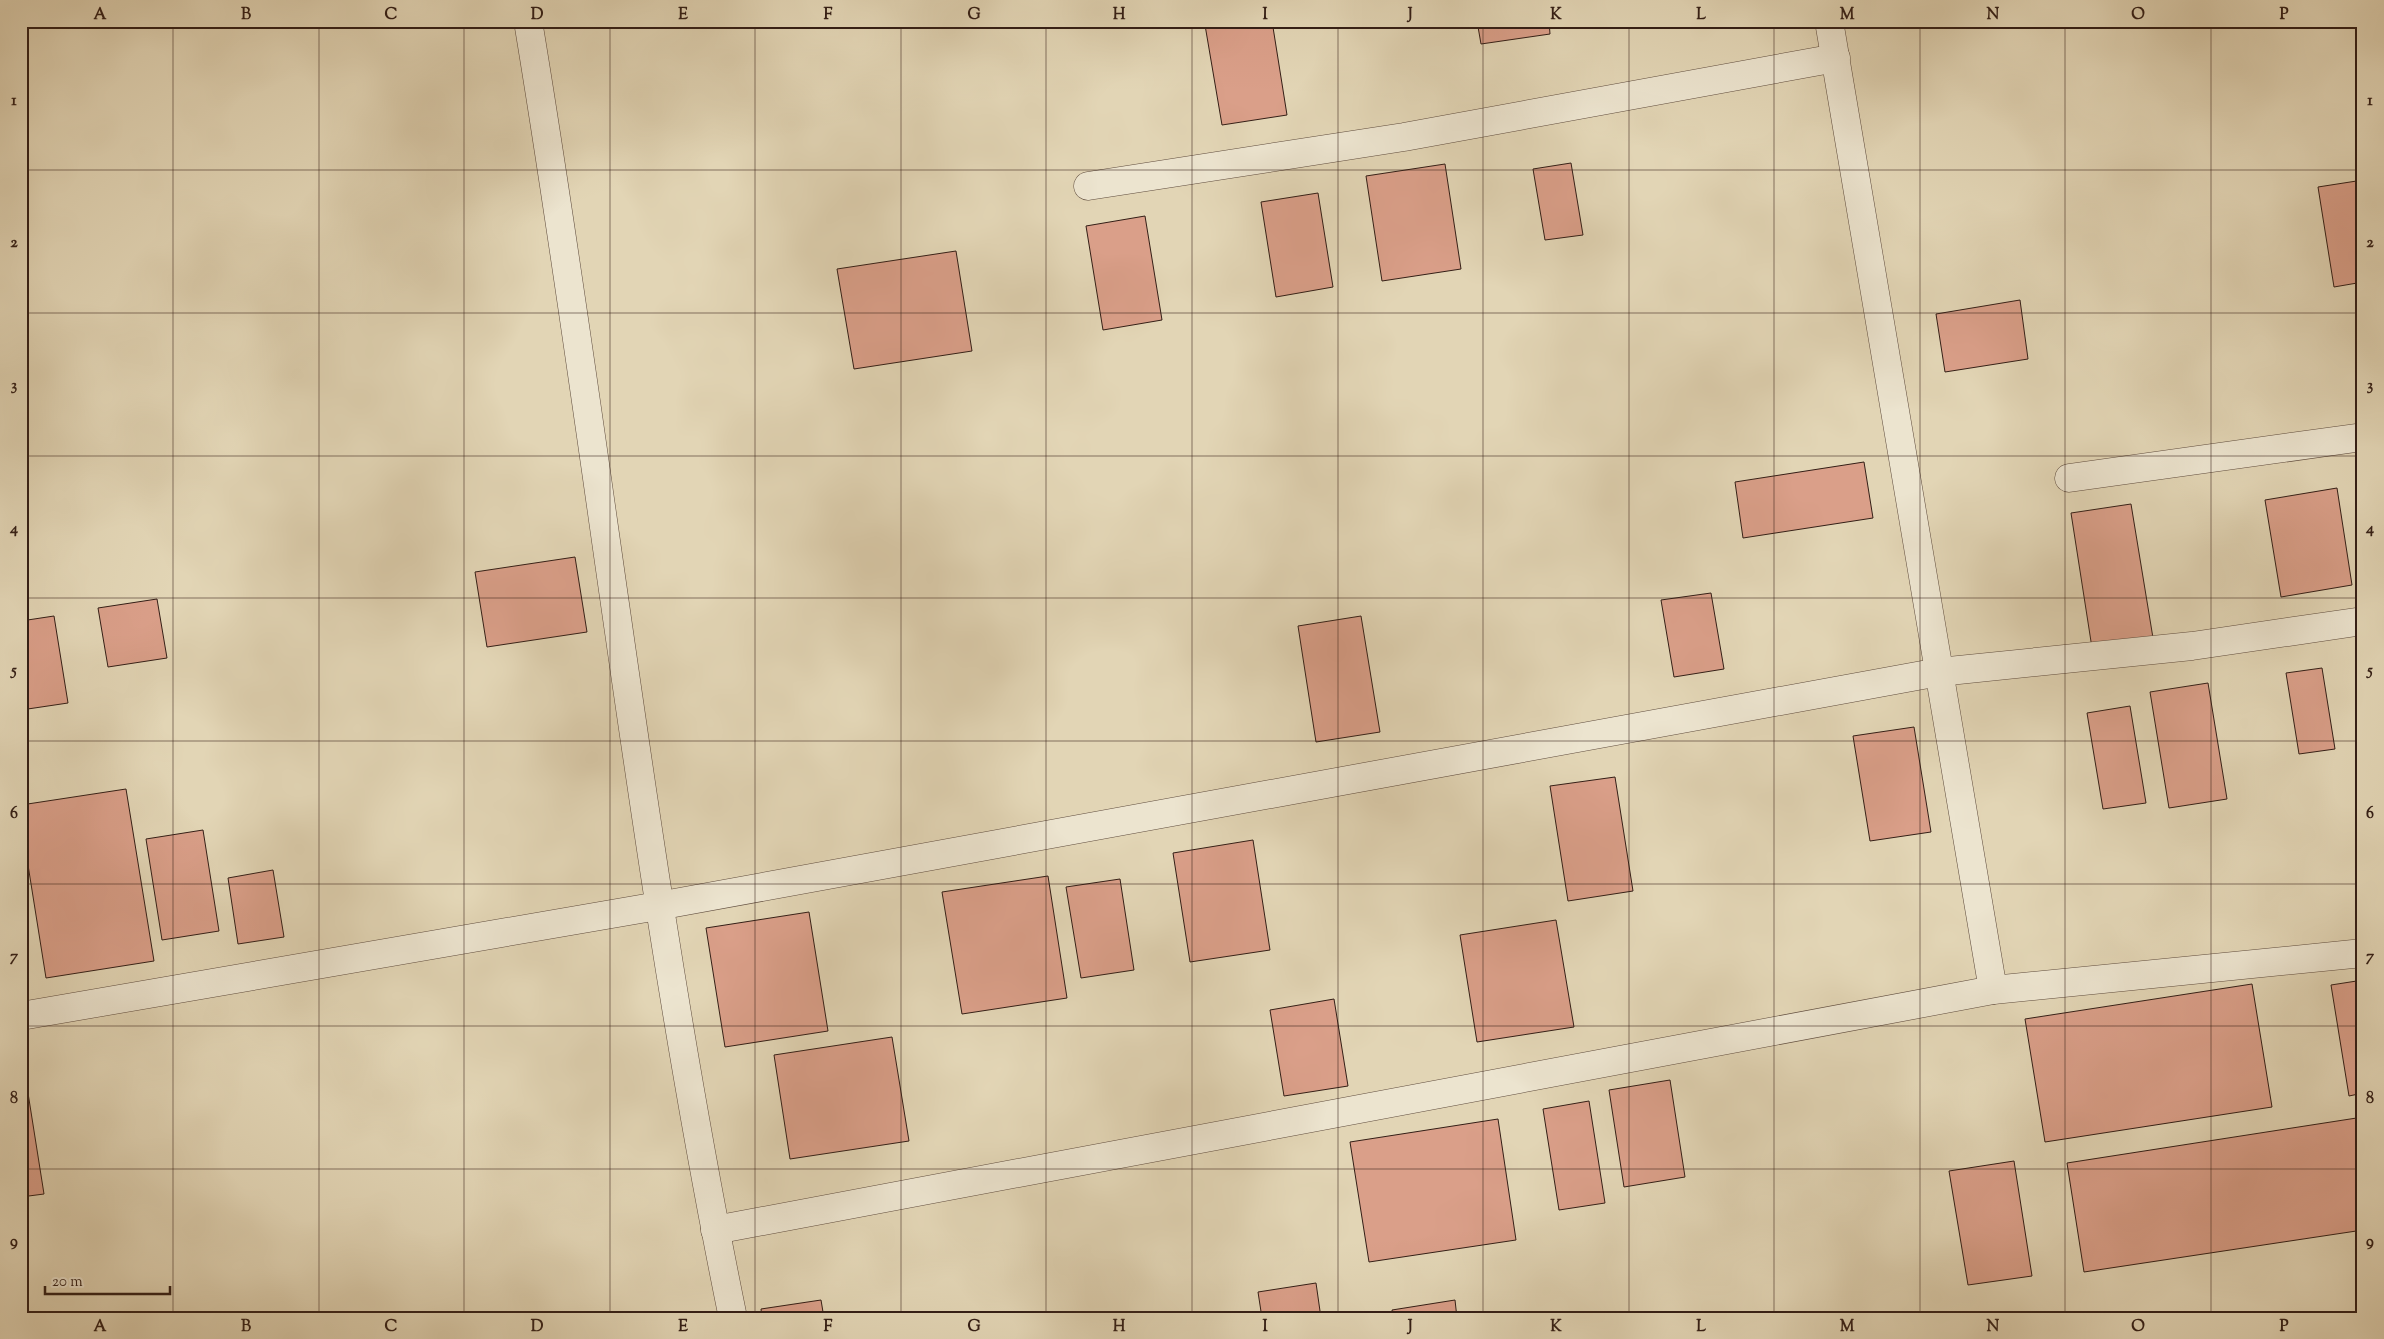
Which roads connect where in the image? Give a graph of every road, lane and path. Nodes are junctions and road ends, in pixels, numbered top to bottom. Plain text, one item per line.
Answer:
1 (528, 21) edge
2 (1829, 21) edge
3 (1836, 58) junction
4 (1088, 186) dead end
5 (2363, 437) edge
6 (2069, 478) dead end
7 (2363, 621) edge
8 (1939, 672) junction
9 (658, 906) junction
10 (2363, 953) edge
11 (1993, 990) junction
12 (21, 1016) edge
13 (715, 1230) junction
14 (733, 1318) edge

1 - 9 street
2 - 3 street
3 - 4 street
3 - 8 street
5 - 6 street
7 - 8 street
8 - 9 street
8 - 11 street
9 - 12 street
9 - 13 street
10 - 11 street
11 - 13 street
13 - 14 street

